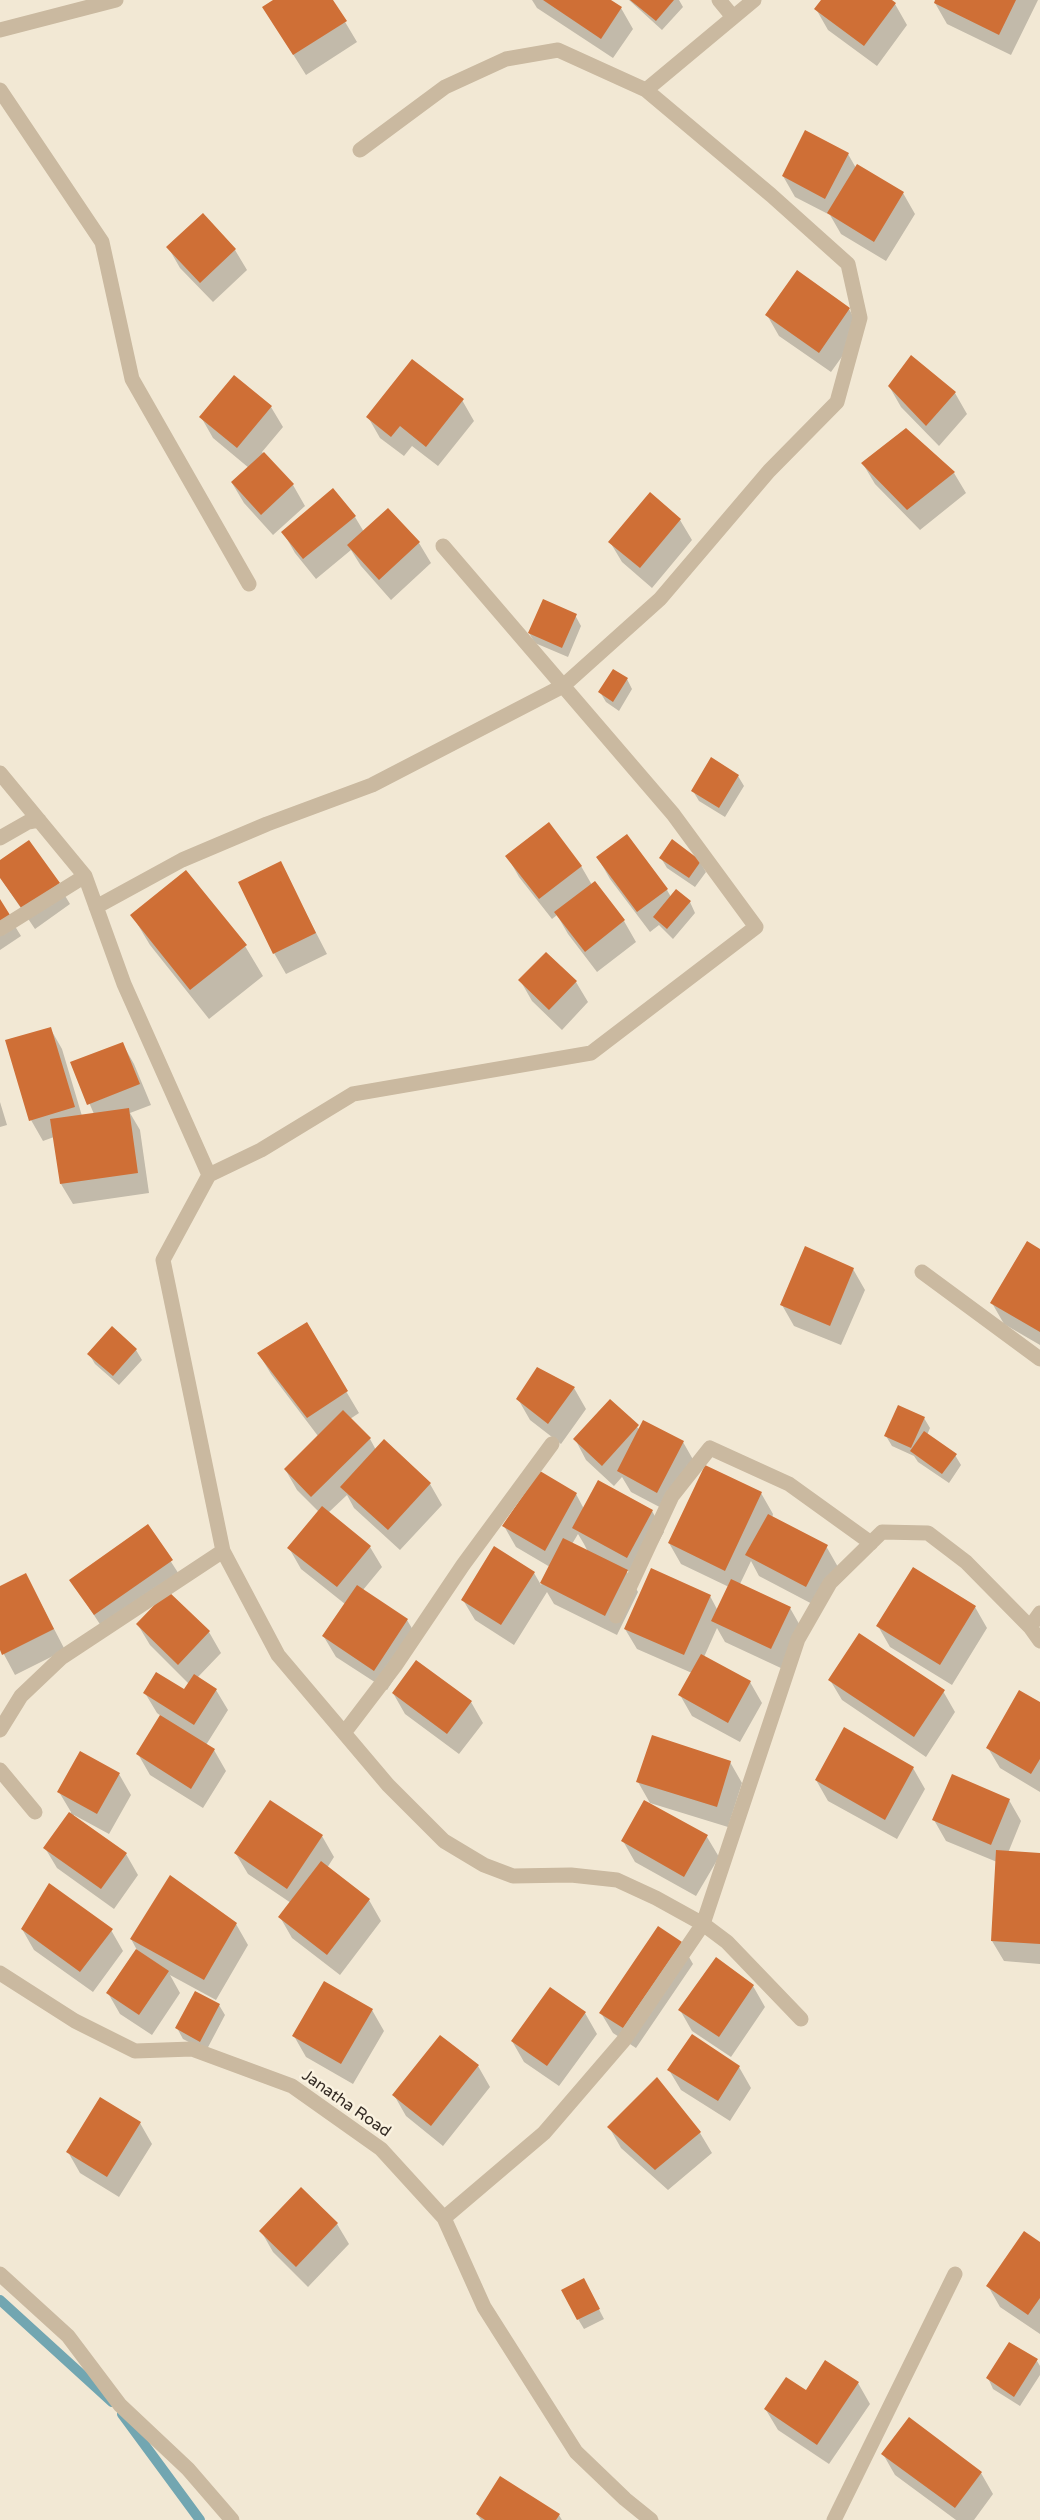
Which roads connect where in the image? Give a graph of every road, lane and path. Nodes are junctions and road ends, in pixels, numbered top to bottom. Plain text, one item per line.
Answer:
1 (116, 0) edge
2 (719, 0) edge
3 (754, 0) edge
4 (733, 17) junction
5 (0, 30) edge
6 (0, 90) edge
7 (646, 90) junction
8 (360, 150) dead end
9 (443, 546) dead end
10 (249, 584) dead end
11 (563, 686) junction
12 (0, 773) edge
13 (39, 820) junction
14 (0, 838) edge
15 (85, 876) junction
16 (96, 907) junction
17 (0, 929) edge
18 (209, 1175) junction
19 (922, 1272) dead end
20 (1040, 1359) edge
21 (552, 1444) dead end
22 (871, 1543) junction
23 (223, 1551) junction
24 (1040, 1613) edge
25 (616, 1616) dead end
26 (1030, 1627) junction
27 (1040, 1641) edge
28 (0, 1730) edge
29 (344, 1733) junction
30 (0, 1770) edge
31 (35, 1812) dead end
32 (703, 1924) junction
33 (0, 1972) edge
34 (801, 2019) dead end
35 (444, 2218) junction
36 (0, 2274) edge
37 (955, 2274) dead end
38 (232, 2520) edge
39 (651, 2520) edge
40 (834, 2520) edge

1 - 5 street
2 - 4 street
3 - 4 street
4 - 7 street
6 - 10 street
7 - 8 street
7 - 11 street
9 - 11 street
11 - 16 street
11 - 18 street
12 - 13 street
13 - 14 street
13 - 15 street
15 - 16 street
15 - 17 street
16 - 18 street
18 - 23 street
19 - 20 street
21 - 29 street
22 - 25 street
22 - 26 street
22 - 32 street
23 - 28 street
23 - 29 street
24 - 26 street
26 - 27 street
29 - 32 street
30 - 31 street
32 - 34 street
32 - 35 street
33 - 35 street, Janatha Road
35 - 39 street, Janatha Road
36 - 38 street
37 - 40 street

